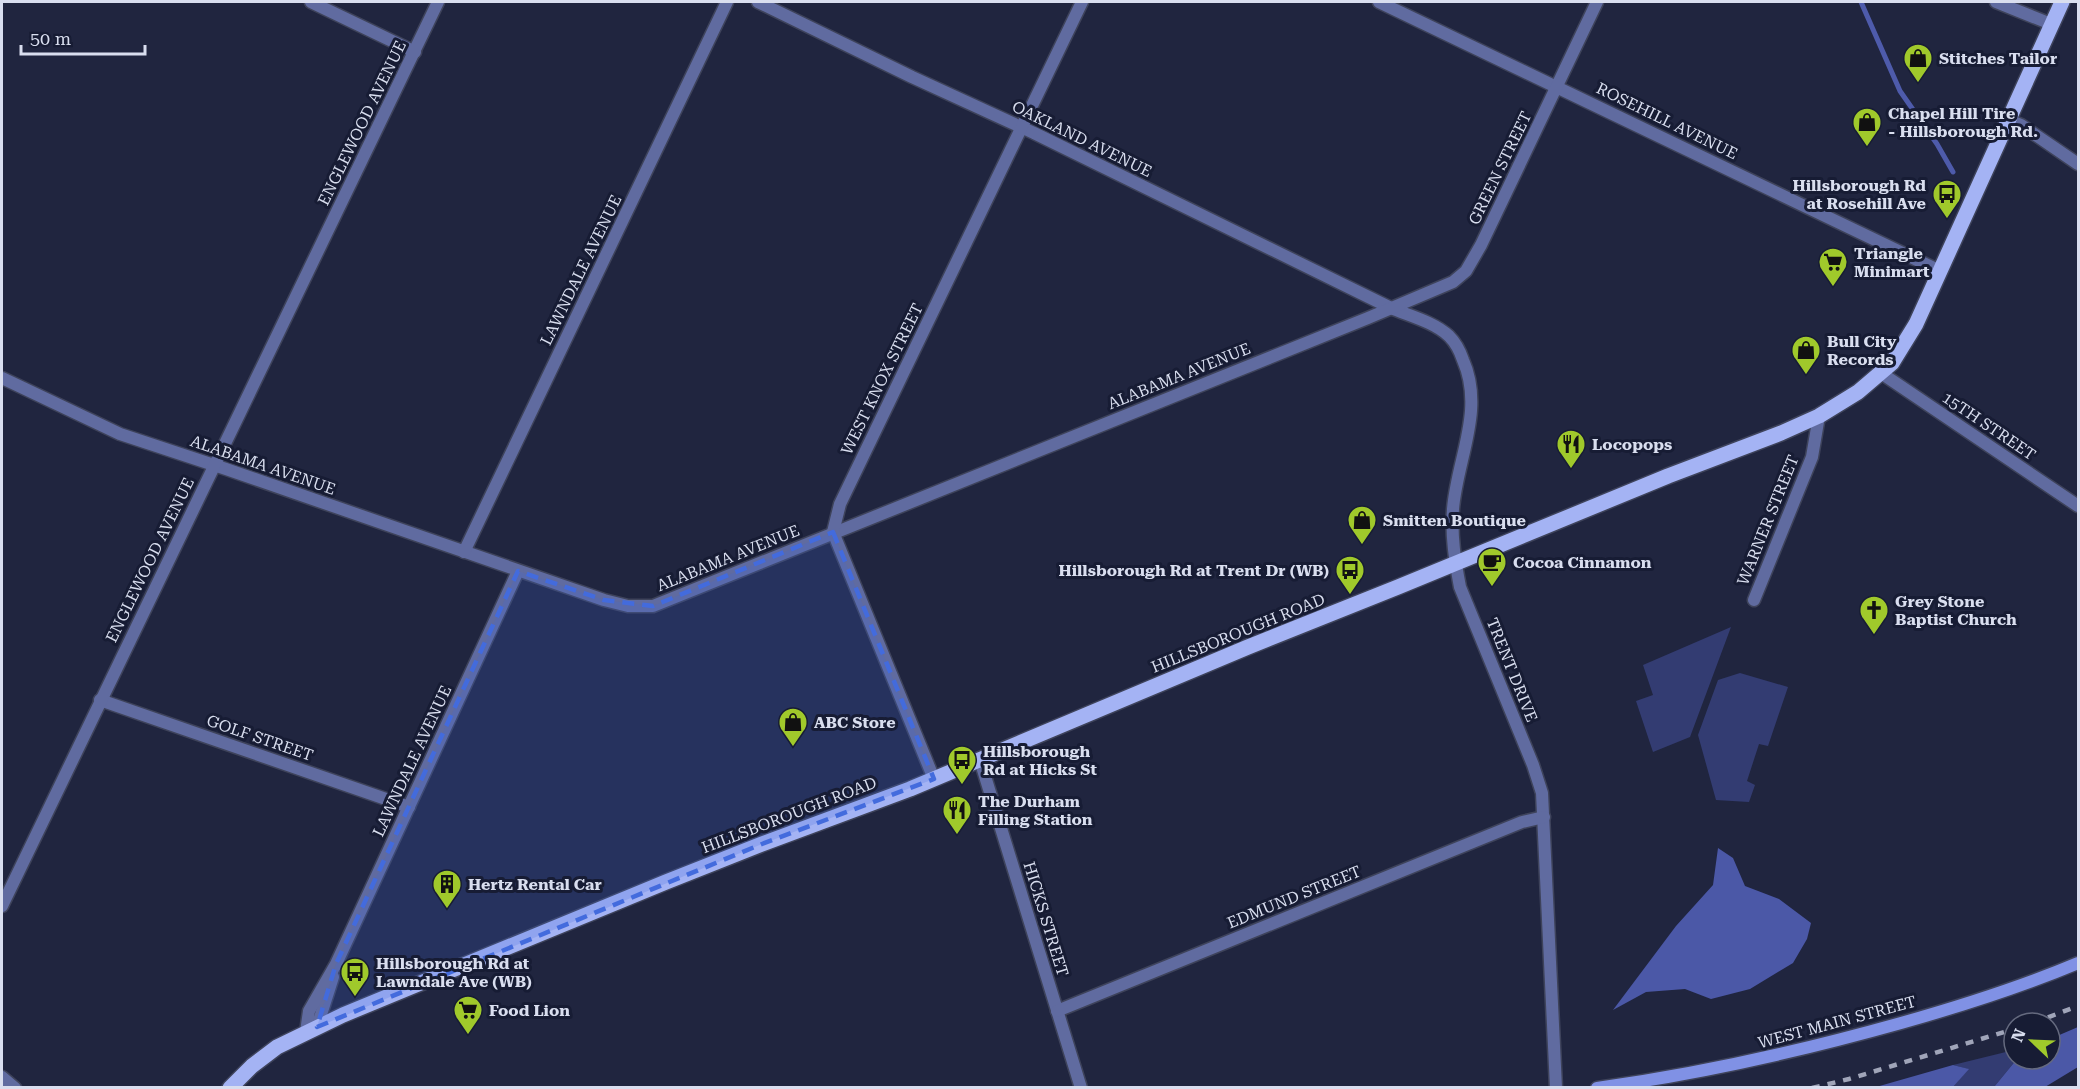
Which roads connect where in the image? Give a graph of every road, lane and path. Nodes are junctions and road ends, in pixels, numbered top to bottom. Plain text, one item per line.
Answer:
1 (311, 2) edge
2 (438, 2) edge
3 (727, 2) edge
4 (758, 2) edge
5 (1082, 2) edge
6 (1379, 2) edge
7 (1597, 2) edge
8 (1996, 2) edge
9 (2062, 2) edge
10 (2051, 24) junction
11 (415, 52) junction
12 (1557, 87) junction
13 (2009, 120) junction
14 (1020, 127) junction
15 (2079, 164) edge
16 (1940, 271) junction
17 (1391, 308) junction
18 (1881, 372) junction
19 (2, 378) edge
20 (1819, 416) junction
21 (214, 465) junction
22 (2079, 506) edge
23 (833, 532) junction
24 (464, 552) junction
25 (1455, 563) junction
26 (518, 571) junction
27 (1754, 600) dead end
28 (100, 700) junction
29 (980, 760) junction
30 (933, 779) junction
31 (409, 807) junction
32 (1544, 817) junction
33 (2, 906) edge
34 (2079, 963) edge
35 (1057, 1011) junction
36 (312, 1030) junction
37 (2, 1077) edge
38 (15, 1088) edge
39 (230, 1088) edge
40 (1081, 1088) edge
41 (1556, 1088) edge
42 (1597, 1088) edge

1 - 11 street
2 - 11 street, ENGLEWOOD AVENUE
3 - 24 street, LAWNDALE AVENUE
4 - 14 street, OAKLAND AVENUE
5 - 14 street, WEST KNOX STREET
6 - 12 street, ROSEHILL AVENUE
7 - 12 street, GREEN STREET
8 - 10 street
9 - 10 main road, HILLSBOROUGH ROAD
10 - 13 main road, HILLSBOROUGH ROAD
11 - 21 street, ENGLEWOOD AVENUE
12 - 16 street, ROSEHILL AVENUE
12 - 17 street, GREEN STREET
13 - 15 street
13 - 16 main road, HILLSBOROUGH ROAD
14 - 17 street, OAKLAND AVENUE
14 - 23 street, WEST KNOX STREET
16 - 18 main road, HILLSBOROUGH ROAD
17 - 23 street, ALABAMA AVENUE
17 - 25 street, TRENT DRIVE
18 - 20 main road, HILLSBOROUGH ROAD
18 - 22 street, 15TH STREET
19 - 21 street, ALABAMA AVENUE
20 - 25 main road, HILLSBOROUGH ROAD
20 - 27 street, WARNER STREET
21 - 24 street, ALABAMA AVENUE
21 - 28 street, ENGLEWOOD AVENUE
23 - 26 street, ALABAMA AVENUE
23 - 30 street
24 - 26 street, ALABAMA AVENUE
25 - 29 main road, HILLSBOROUGH ROAD
25 - 32 street, TRENT DRIVE
26 - 31 street, LAWNDALE AVENUE
28 - 31 street, GOLF STREET
28 - 33 street, ENGLEWOOD AVENUE
29 - 30 main road, HILLSBOROUGH ROAD
29 - 35 street, HICKS STREET
30 - 36 main road, HILLSBOROUGH ROAD
31 - 36 street, LAWNDALE AVENUE
32 - 35 street, EDMUND STREET
32 - 41 street, TRENT DRIVE
34 - 42 main road, WEST MAIN STREET
35 - 40 street, HICKS STREET
36 - 39 main road, HILLSBOROUGH ROAD
37 - 38 street

